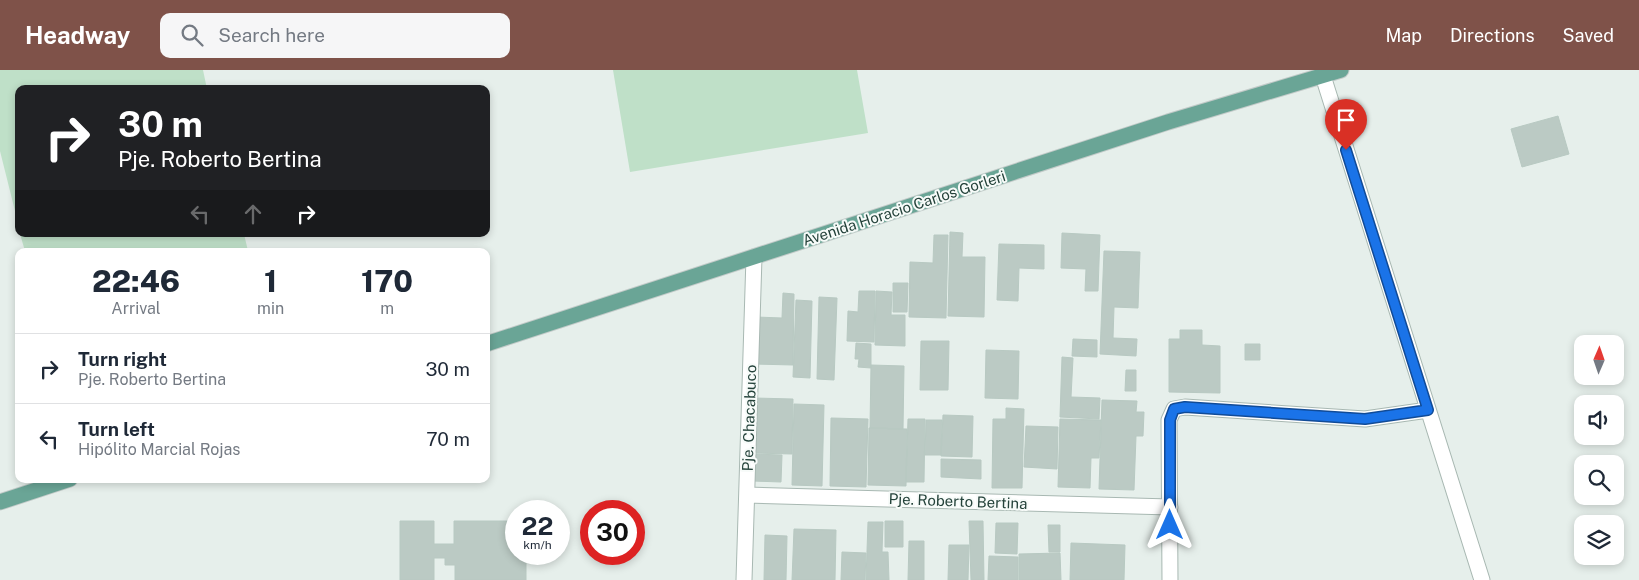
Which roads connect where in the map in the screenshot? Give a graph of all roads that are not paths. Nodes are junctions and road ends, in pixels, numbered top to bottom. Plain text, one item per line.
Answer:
1 (1341, 70) edge
2 (1322, 73) edge
3 (754, 257) junction
4 (490, 343) edge
5 (1428, 410) junction
6 (58, 483) edge
7 (747, 495) junction
8 (0, 502) edge
9 (1170, 507) junction
10 (744, 580) edge
11 (1170, 580) edge
12 (1482, 580) edge

1 - 2 main road, Avenida Horacio Carlos Gorleri
2 - 3 main road, Avenida Horacio Carlos Gorleri
2 - 5 street
3 - 4 main road, Avenida Horacio Carlos Gorleri
3 - 7 street, Pje. Chacabuco
5 - 9 street
5 - 12 street
6 - 8 main road
7 - 9 street, Pje. Roberto Bertina
7 - 10 street, Pje. Chacabuco
9 - 11 street

